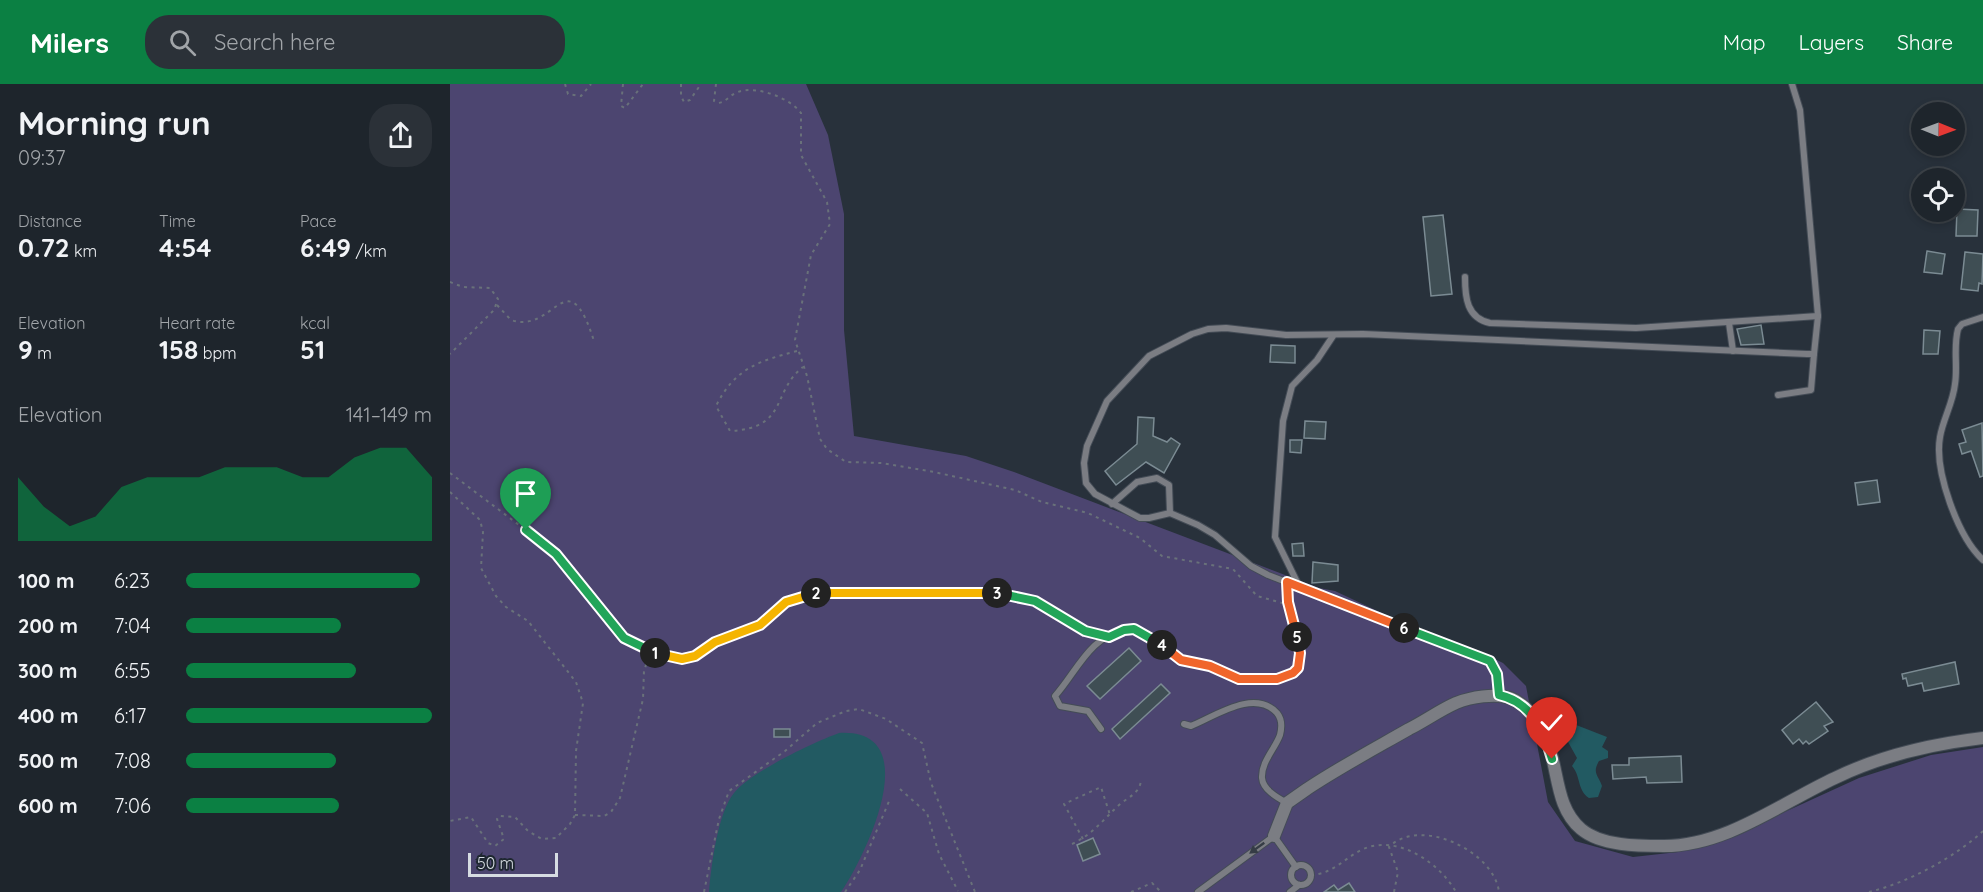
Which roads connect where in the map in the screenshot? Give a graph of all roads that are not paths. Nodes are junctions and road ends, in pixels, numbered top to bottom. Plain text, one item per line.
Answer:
1 (1792, 84) edge
2 (1465, 277) dead end
3 (1818, 316) junction
4 (1983, 316) edge
5 (1729, 322) junction
6 (1333, 336) junction
7 (1733, 351) junction
8 (1815, 354) junction
9 (1778, 394) dead end
10 (1112, 504) junction
11 (1170, 513) junction
12 (1983, 560) edge
13 (1287, 582) junction
14 (1300, 588) junction
15 (1499, 695) junction
16 (1184, 724) dead end
17 (1101, 729) dead end
18 (1983, 738) edge
19 (1287, 803) junction
20 (1274, 836) junction
21 (1296, 867) junction
22 (1299, 885) junction
23 (1198, 892) edge
24 (1290, 892) edge

1 - 3 lane
2 - 5 lane
3 - 5 lane
3 - 8 lane
4 - 12 lane
5 - 7 lane
6 - 7 lane
6 - 10 lane
6 - 14 lane
7 - 8 lane
8 - 9 lane
10 - 11 lane
10 - 11 lane
11 - 13 lane
13 - 14 lane
13 - 17 lane
14 - 15 lane
15 - 18 street
15 - 19 street
16 - 19 lane
19 - 20 street
20 - 21 lane
20 -> 23 lane
21 - 22 lane
21 - 22 lane
22 - 24 lane

